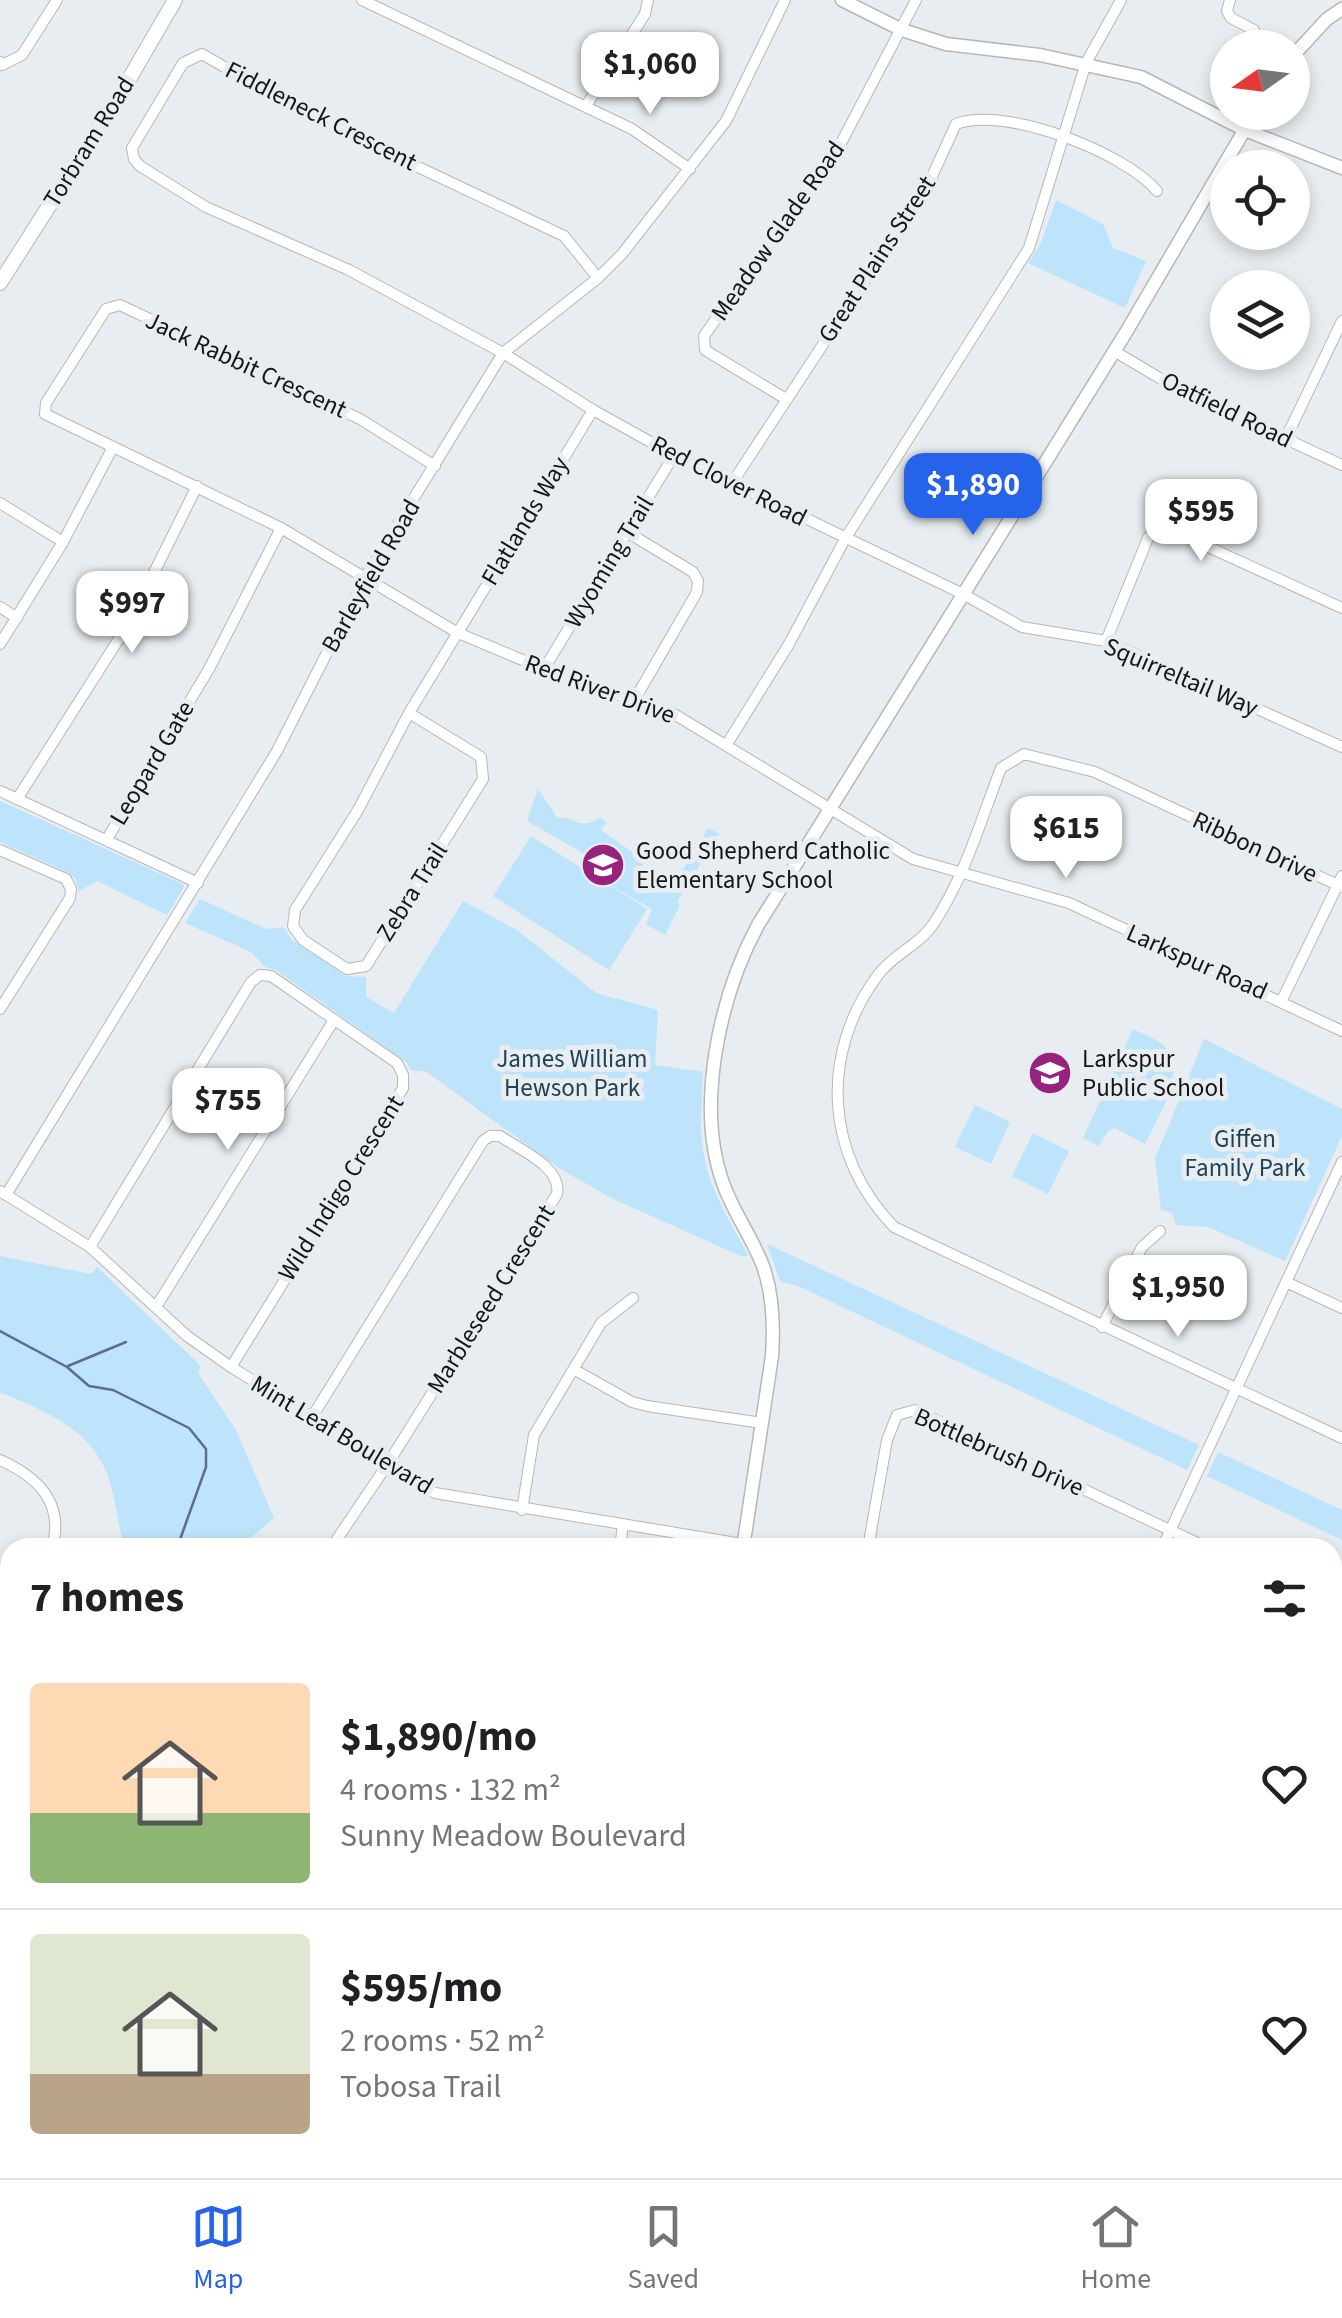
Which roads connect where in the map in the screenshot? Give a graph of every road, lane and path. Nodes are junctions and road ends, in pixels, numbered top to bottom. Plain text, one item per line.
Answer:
1 (57, 0) edge
2 (175, 0) edge
3 (362, 0) edge
4 (648, 0) edge
5 (786, 0) edge
6 (842, 0) edge
7 (916, 0) edge
8 (1121, 0) edge
9 (1230, 0) edge
10 (1342, 9) edge
11 (902, 30) junction
12 (1254, 30) dead end
13 (1310, 37) edge
14 (0, 62) edge
15 (1086, 63) junction
16 (586, 106) junction
17 (1210, 112) edge
18 (1245, 130) joint
19 (1063, 137) junction
20 (1342, 168) edge
21 (690, 169) junction
22 (1157, 191) dead end
23 (598, 278) junction
24 (0, 283) edge
25 (1342, 321) edge
26 (1114, 351) junction
27 (504, 353) junction
28 (786, 399) junction
29 (593, 410) junction
30 (1286, 438) junction
31 (113, 447) junction
32 (674, 455) junction
33 (1342, 465) edge
34 (435, 466) junction
35 (732, 483) junction
36 (196, 486) junction
37 (0, 502) edge
38 (281, 528) junction
39 (627, 532) junction
40 (845, 539) junction
41 (63, 542) junction
42 (366, 576) junction
43 (963, 594) junction
44 (0, 607) edge
45 (1342, 608) edge
46 (16, 618) junction
47 (458, 633) junction
48 (1106, 642) junction
49 (0, 644) edge
50 (544, 668) junction
51 (636, 699) junction
52 (409, 713) junction
53 (727, 744) junction
54 (1342, 747) edge
55 (0, 791) edge
56 (17, 799) junction
57 (830, 809) junction
58 (107, 839) junction
59 (0, 850) edge
60 (960, 875) junction
61 (1341, 883) edge
62 (198, 884) junction
63 (1282, 1000) junction
64 (0, 1009) edge
65 (334, 1020) junction
66 (1342, 1031) edge
67 (1342, 1162) edge
68 (1339, 1177) edge
69 (3, 1193) edge
70 (1160, 1231) dead end
71 (90, 1247) junction
72 (1286, 1282) junction
73 (633, 1298) dead end
74 (156, 1307) junction
75 (1342, 1308) edge
76 (1102, 1327) junction
77 (231, 1368) junction
78 (574, 1370) junction
79 (1236, 1390) junction
80 (312, 1417) junction
81 (762, 1423) junction
82 (1342, 1438) edge
83 (0, 1460) edge
84 (387, 1466) junction
85 (522, 1510) junction
86 (623, 1525) junction
87 (1170, 1530) junction
88 (53, 1538) edge
89 (338, 1538) edge
90 (621, 1538) edge
91 (697, 1538) edge
92 (744, 1538) edge
93 (870, 1538) edge
94 (1166, 1538) edge
95 (1187, 1538) edge

1 - 14 street
2 - 24 main road, Torbram Road
3 - 16 street
4 - 16 street
5 - 21 street, Barleyfield Road
6 - 11 street
7 - 11 street
8 - 15 street
9 - 12 street
10 - 13 street
11 - 15 street
11 - 28 street, Meadow Glade Road
15 - 17 street
15 - 19 street
16 - 21 street
18 - 20 street
18 - 26 street
19 - 22 street
19 - 28 street, Great Plains Street
19 - 40 street
21 - 23 street, Barleyfield Road
23 - 27 street, Barleyfield Road
23 - 27 street, Fiddleneck Crescent
25 - 30 street
26 - 30 street, Oatfield Road
26 - 43 street
27 - 29 street, Red Clover Road
27 - 34 street, Barleyfield Road
28 - 35 street, Great Plains Street
29 - 32 street, Red Clover Road
29 - 47 street, Flatlands Way
30 - 33 street, Oatfield Road
31 - 34 street, Jack Rabbit Crescent
31 - 36 street, Jack Rabbit Crescent
31 - 41 street
32 - 35 street, Red Clover Road
32 - 39 street, Wyoming Trail
34 - 42 street, Barleyfield Road
35 - 40 street, Red Clover Road
36 - 38 street, Jack Rabbit Crescent
36 - 56 street
37 - 41 street
38 - 42 street, Jack Rabbit Crescent
38 - 58 street, Leopard Gate
39 - 50 street, Wyoming Trail
39 - 51 street
40 - 43 street, Red Clover Road
40 - 53 street
41 - 46 street
42 - 47 street, Red River Drive
42 - 62 street, Barleyfield Road
43 - 48 street, Squirreltail Way
43 - 57 street
44 - 46 street
45 - 48 street
46 - 49 street
47 - 50 street, Red River Drive
47 - 52 street, Zebra Trail
48 - 54 street, Squirreltail Way
50 - 51 street, Red River Drive
51 - 53 street, Red River Drive
52 - 52 street, Zebra Trail
53 - 57 street, Red River Drive
55 - 56 street
56 - 58 street
57 - 60 street, Larkspur Road
57 - 81 street
58 - 62 street
59 - 64 street
60 - 61 street, Ribbon Drive
60 - 63 street, Larkspur Road
60 - 76 street, Ribbon Drive
61 - 63 street
62 - 69 street, Barleyfield Road
63 - 66 street, Larkspur Road
65 - 71 street, Wild Indigo Crescent
65 - 74 street
65 - 77 street, Wild Indigo Crescent
67 - 68 street
68 - 72 street
69 - 71 street, Mint Leaf Boulevard
70 - 76 street
71 - 74 street, Mint Leaf Boulevard
72 - 75 street
72 - 79 street
73 - 78 street
74 - 77 street, Mint Leaf Boulevard
76 - 79 street, Ribbon Drive
77 - 80 street, Mint Leaf Boulevard
78 - 81 street
78 - 85 street
79 - 82 street, Ribbon Drive
79 - 87 street
80 - 84 street, Mint Leaf Boulevard
80 - 84 street, Marbleseed Crescent
81 - 92 street
83 - 88 street
84 - 85 street, Mint Leaf Boulevard
84 - 89 street
85 - 86 street, Mint Leaf Boulevard
86 - 90 street
86 - 91 street, Mint Leaf Boulevard
87 - 93 street, Bottlebrush Drive
87 - 94 street
87 - 95 street

